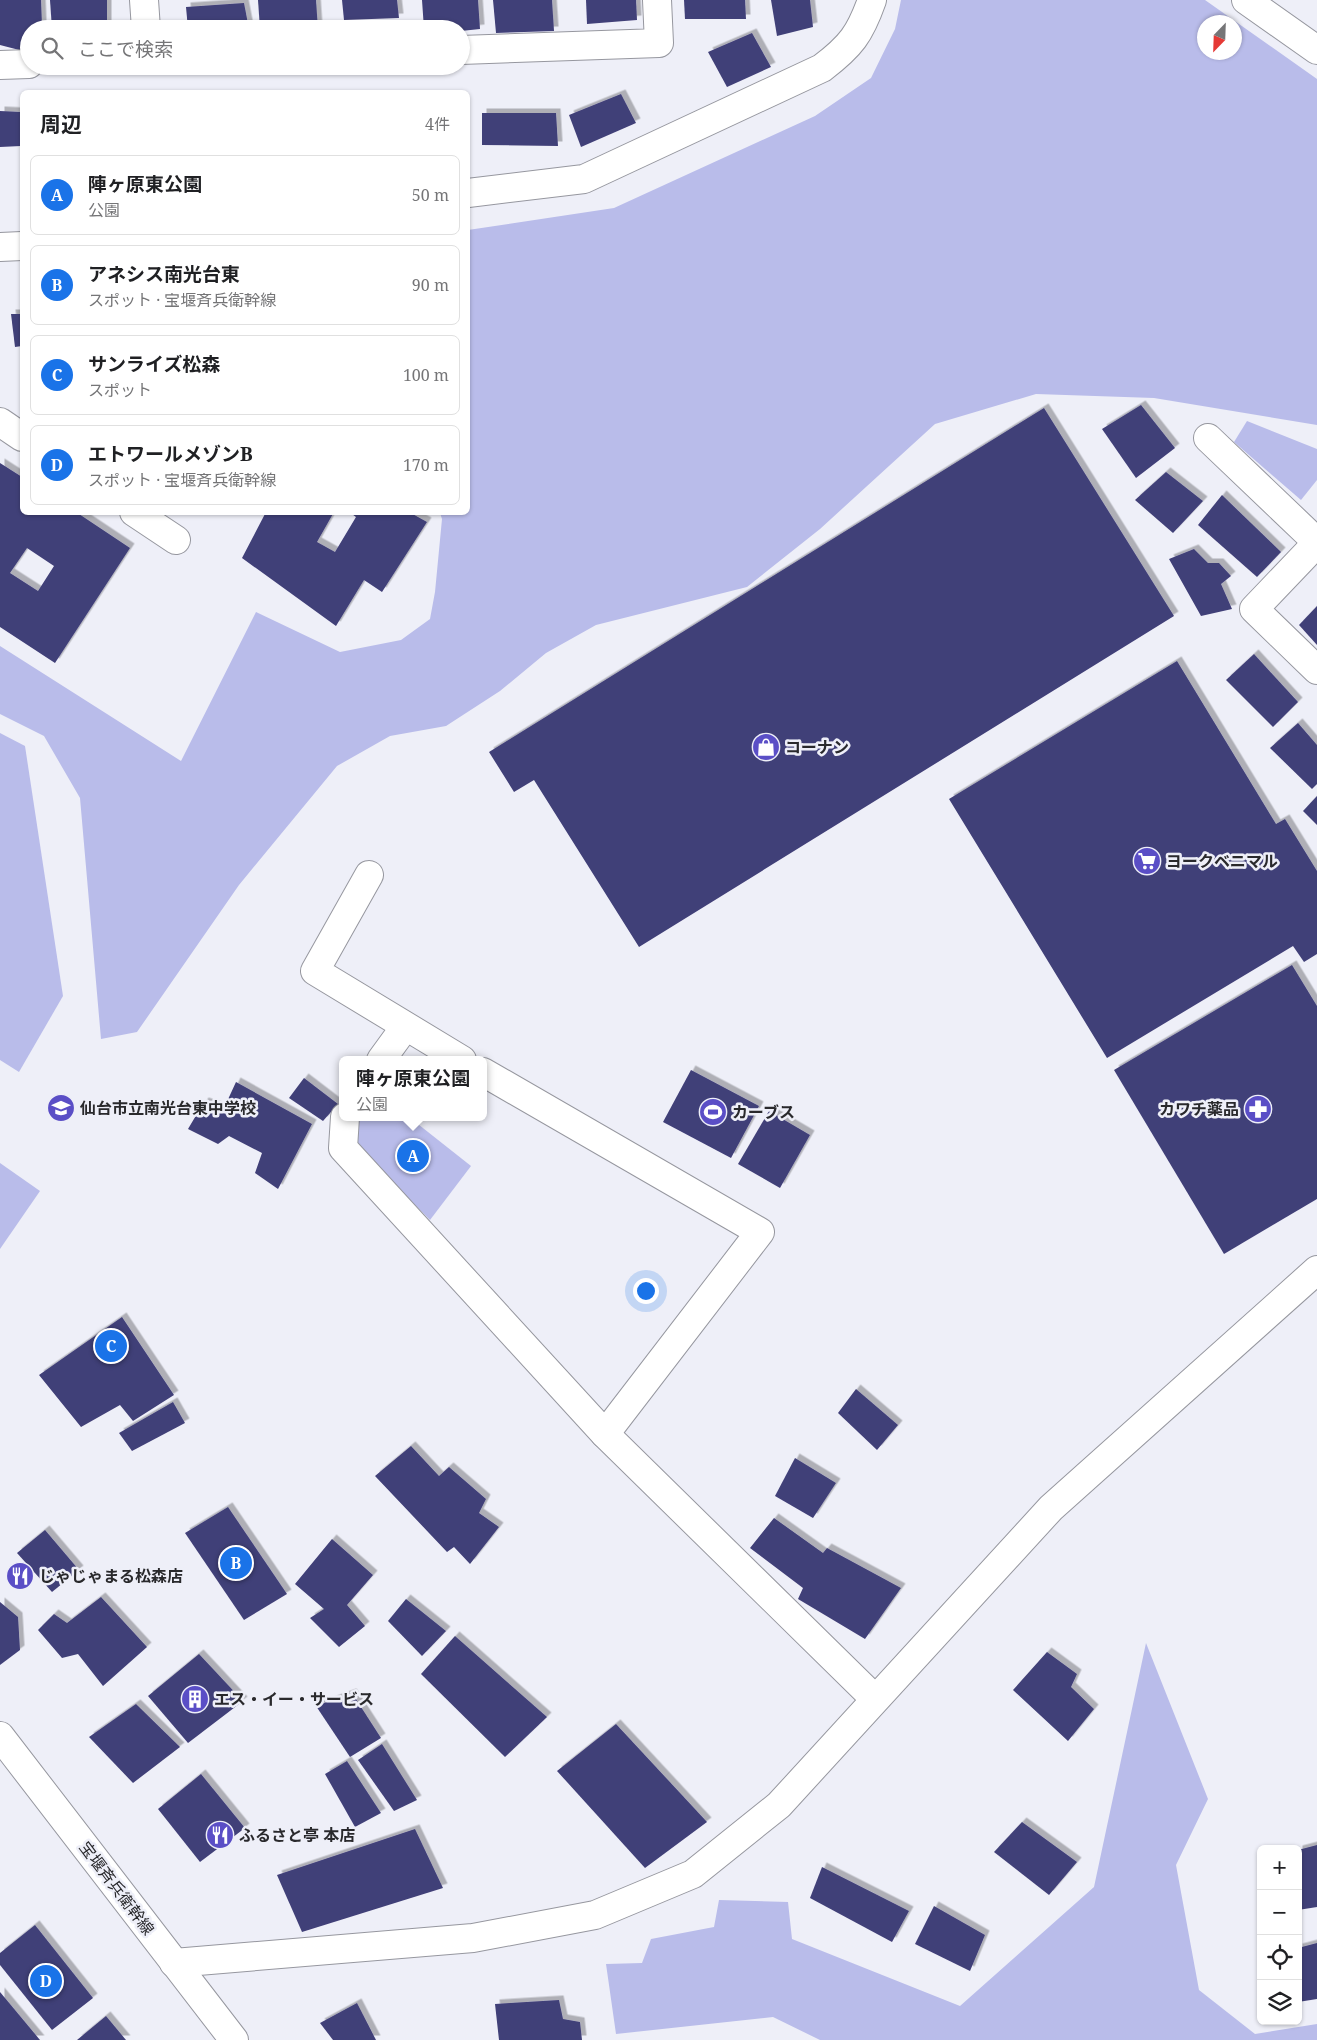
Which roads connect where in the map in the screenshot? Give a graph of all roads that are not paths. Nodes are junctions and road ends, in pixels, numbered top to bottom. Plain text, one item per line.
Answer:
1 (144, 0) edge
2 (657, 0) edge
3 (872, 0) edge
4 (1260, 4) edge
5 (145, 20) edge
6 (470, 50) edge
7 (1317, 50) edge
8 (20, 64) edge
9 (0, 65) edge
10 (470, 193) edge
11 (20, 246) edge
12 (0, 247) edge
13 (0, 422) edge
14 (20, 437) edge
15 (1208, 438) dead end
16 (138, 515) edge
17 (176, 540) dead end
18 (1317, 543) edge
19 (1317, 670) edge
20 (369, 875) dead end
21 (405, 1027) junction
22 (384, 1056) edge
23 (455, 1056) edge
24 (487, 1074) edge
25 (345, 1121) edge
26 (1317, 1270) edge
27 (605, 1434) junction
28 (875, 1699) junction
29 (0, 1736) edge
30 (174, 1963) junction
31 (234, 2040) edge

1 - 5 street
2 - 6 street
3 - 10 street
4 - 7 street
8 - 9 street
11 - 12 street
13 - 14 street
15 - 18 street
16 - 17 street
18 - 19 street
20 - 21 street
21 - 22 street
21 - 23 street
24 - 27 street
25 - 27 street
26 - 28 street
27 - 28 street
28 - 30 street
29 - 30 street, 宝堰斉兵衛幹線
30 - 31 street, 宝堰斉兵衛幹線

